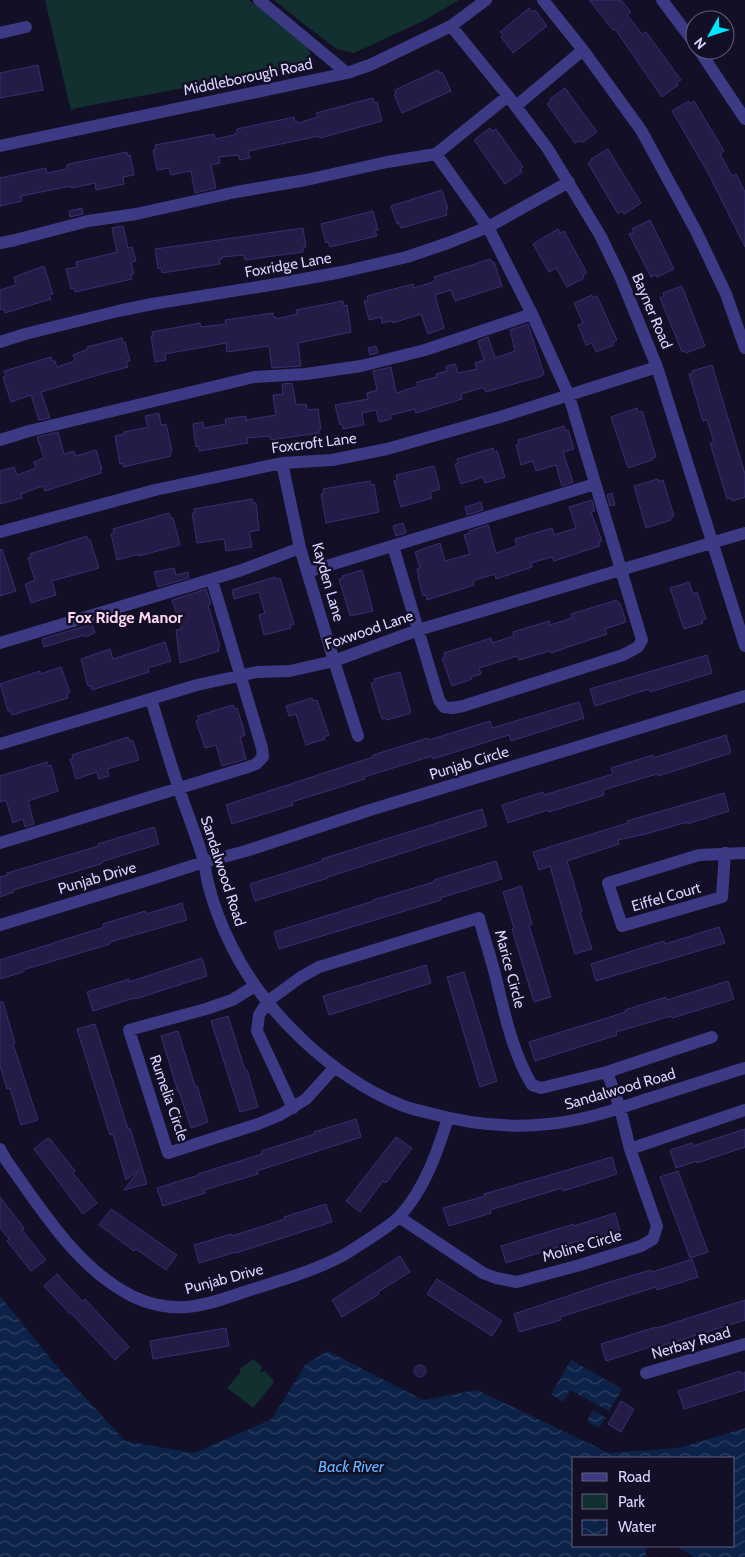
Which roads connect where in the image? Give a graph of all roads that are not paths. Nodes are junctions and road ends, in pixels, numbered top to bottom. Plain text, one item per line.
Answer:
1 (259, 0) edge
2 (486, 0) edge
3 (543, 0) edge
4 (662, 0) edge
5 (451, 26) junction
6 (26, 27) dead end
7 (685, 31) edge
8 (0, 33) edge
9 (583, 50) junction
10 (706, 60) edge
11 (347, 73) junction
12 (512, 101) junction
13 (745, 118) edge
14 (0, 146) edge
15 (436, 154) junction
16 (569, 182) junction
17 (488, 227) junction
18 (0, 243) edge
19 (532, 314) junction
20 (0, 342) edge
21 (745, 348) edge
22 (657, 367) junction
23 (569, 396) junction
24 (0, 440) edge
25 (282, 463) junction
26 (596, 484) junction
27 (0, 532) edge
28 (745, 533) edge
29 (712, 543) junction
30 (393, 546) junction
31 (300, 548) junction
32 (622, 570) junction
33 (308, 572) junction
34 (212, 580) junction
35 (418, 630) junction
36 (0, 643) edge
37 (745, 646) edge
38 (334, 661) junction
39 (240, 676) junction
40 (745, 696) edge
41 (151, 699) junction
42 (358, 736) dead end
43 (0, 744) edge
44 (178, 788) junction
45 (0, 843) edge
46 (725, 853) junction
47 (745, 853) edge
48 (204, 862) junction
49 (0, 924) edge
50 (255, 986) junction
51 (268, 1001) junction
52 (712, 1037) dead end
53 (335, 1067) junction
54 (745, 1068) edge
55 (607, 1072) junction
56 (293, 1108) junction
57 (620, 1108) junction
58 (745, 1110) edge
59 (448, 1118) junction
60 (0, 1149) edge
61 (630, 1149) junction
62 (399, 1217) junction
63 (745, 1344) edge
64 (646, 1373) dead end

1 - 11 street
2 - 5 street, Middleborough Road
3 - 9 street
4 - 7 street
5 - 11 street, Middleborough Road
5 - 12 street, Bayner Road
6 - 8 street
9 - 12 street
9 - 21 street
10 - 13 street
11 - 14 street, Middleborough Road
12 - 15 street
12 - 16 street, Bayner Road
15 - 17 street
15 - 18 street
16 - 17 street, Foxridge Lane
16 - 22 street, Bayner Road
17 - 19 street
17 - 20 street, Foxridge Lane
19 - 23 street
19 - 24 street
22 - 23 street, Foxcroft Lane
22 - 29 street, Bayner Road
23 - 25 street, Foxcroft Lane
23 - 26 street
25 - 27 street, Foxcroft Lane
25 - 31 street, Kayden Lane
26 - 30 street
26 - 32 street
28 - 29 street, Foxwood Lane
29 - 32 street, Foxwood Lane
29 - 37 street, Bayner Road
30 - 33 street
30 - 35 street
31 - 33 street, Kayden Lane
31 - 34 street
32 - 35 street, Foxwood Lane
32 - 35 street
33 - 38 street, Kayden Lane
34 - 36 street
34 - 39 street
35 - 38 street, Foxwood Lane
38 - 39 street, Foxwood Lane
38 - 42 street, Kayden Lane
39 - 41 street, Foxwood Lane
39 - 44 street
40 - 48 street, Punjab Circle
41 - 43 street, Foxwood Lane
41 - 44 street, Sandalwood Road
44 - 45 street
44 - 48 street, Sandalwood Road
46 - 46 street, Eiffel Court
46 - 47 street, Eiffel Court
48 - 49 street, Punjab Drive
48 - 50 street, Sandalwood Road
50 - 51 street, Sandalwood Road
50 - 56 street, Rumelia Circle
51 - 53 street, Sandalwood Road
51 - 55 street, Marice Circle
51 - 56 street
52 - 55 street, Marice Circle
53 - 56 street, Rumelia Circle
53 - 59 street, Sandalwood Road
54 - 57 street, Sandalwood Road
55 - 57 street
57 - 59 street, Sandalwood Road
57 - 61 street, Moline Circle
58 - 61 street
59 - 62 street, Punjab Drive
60 - 62 street, Punjab Drive
61 - 62 street, Moline Circle
63 - 64 street, Nerbay Road

